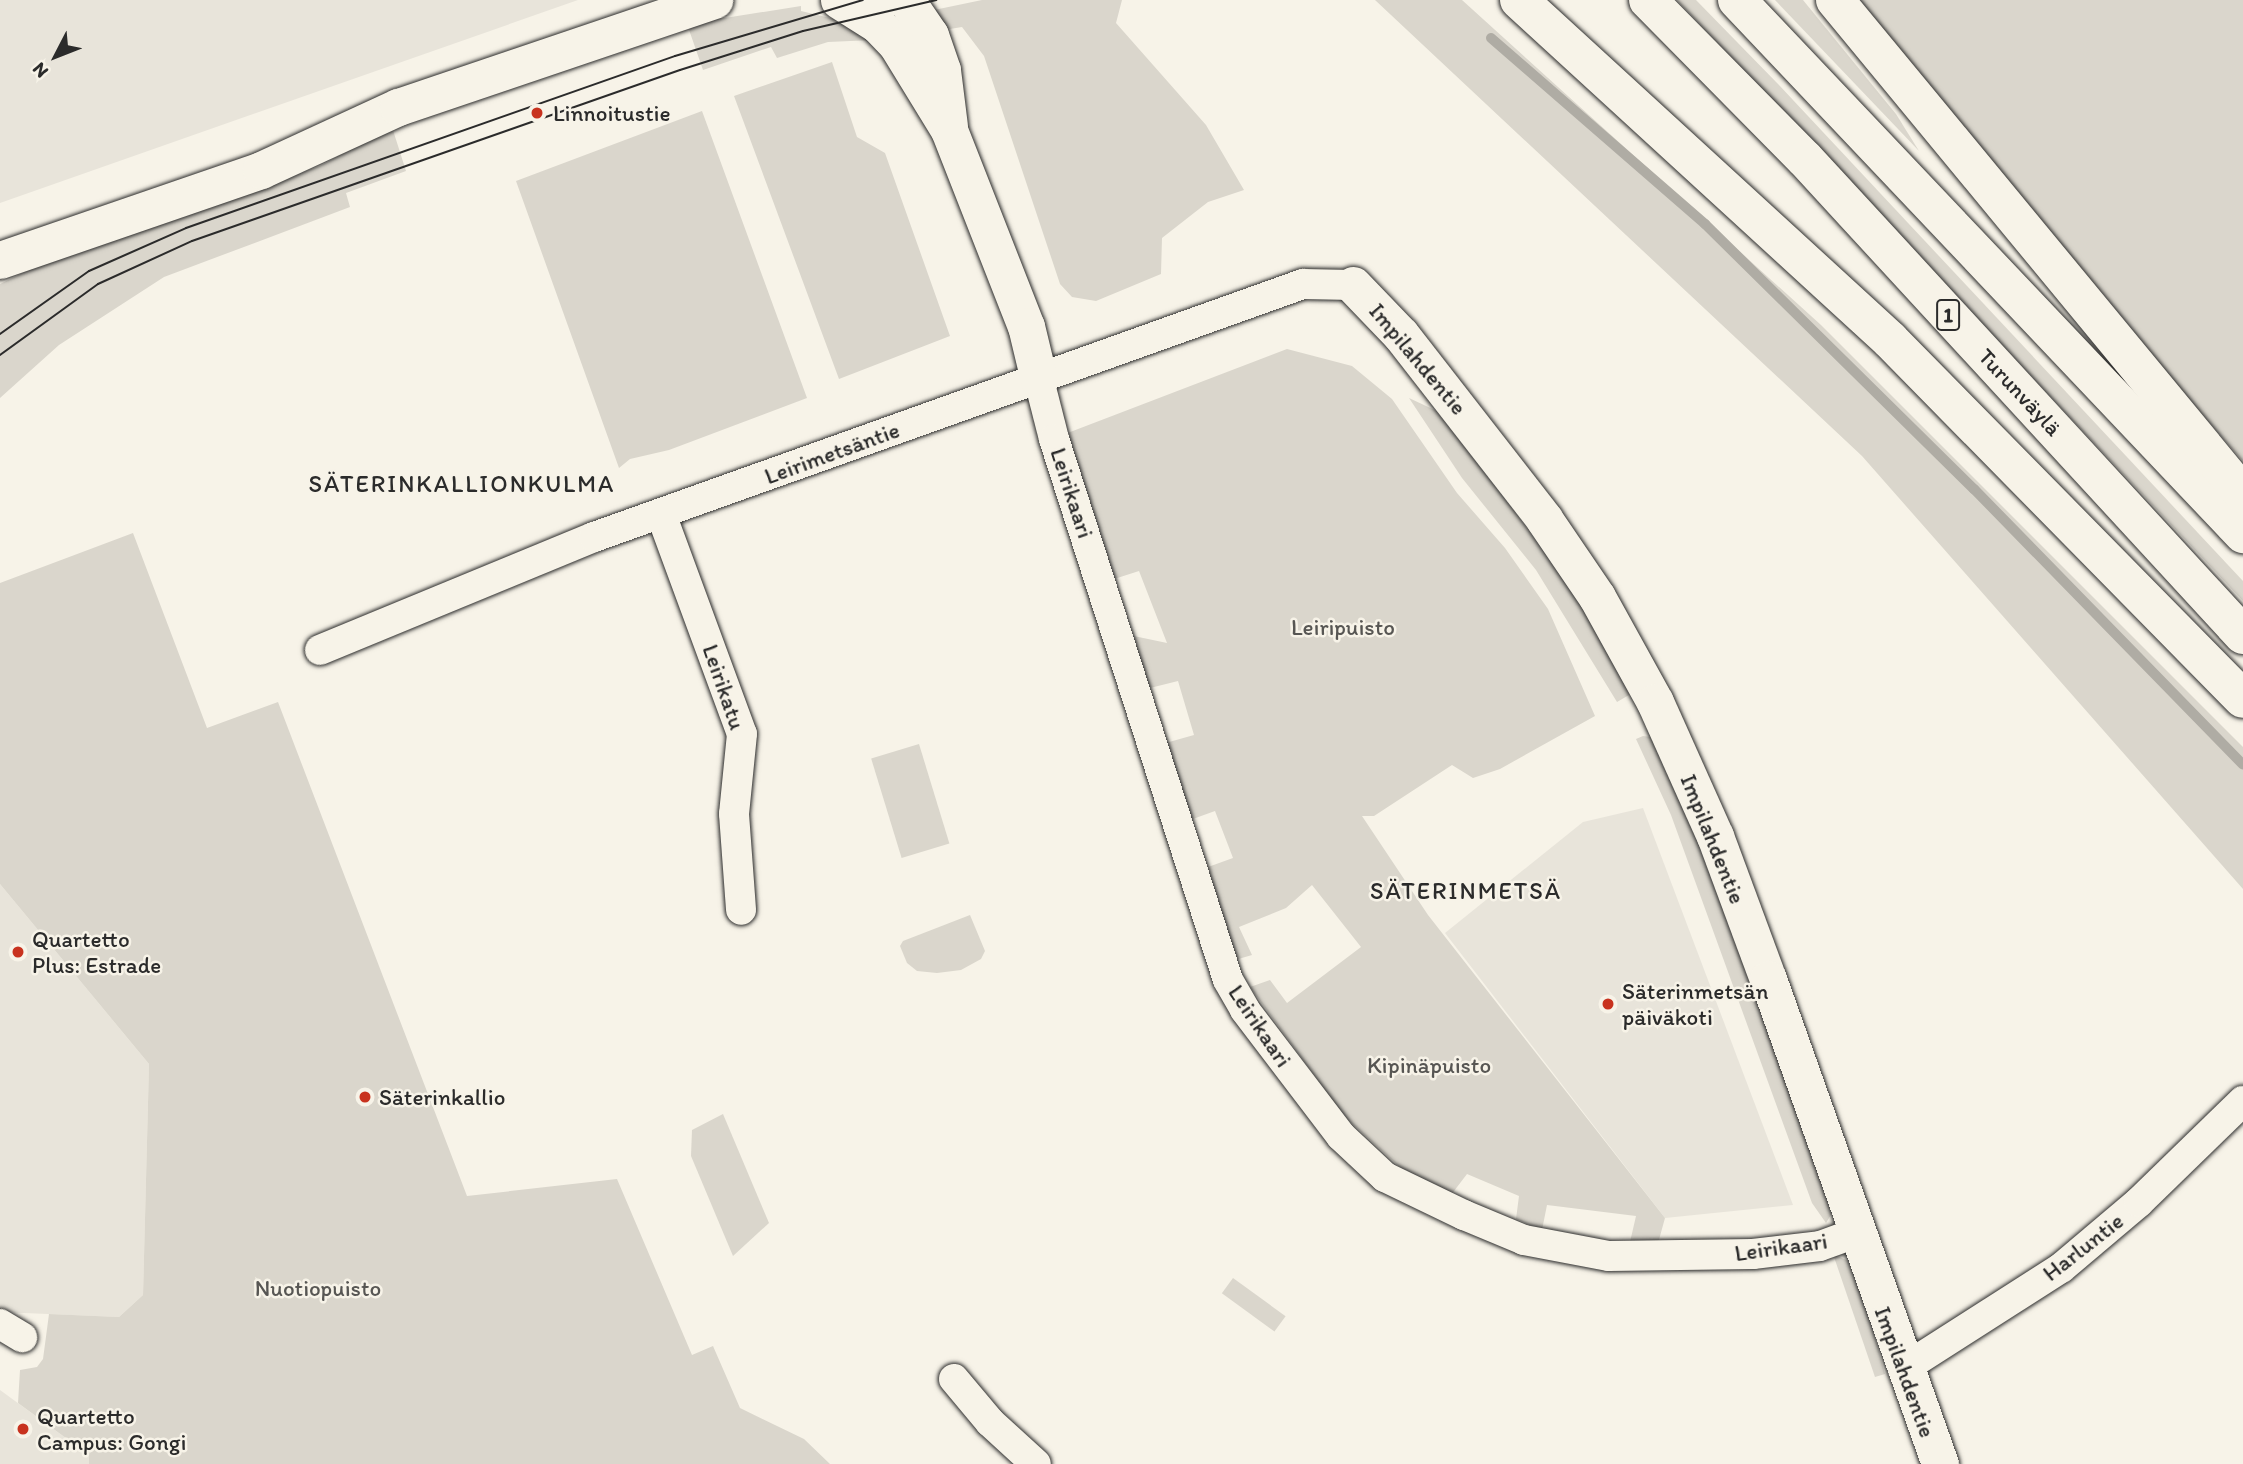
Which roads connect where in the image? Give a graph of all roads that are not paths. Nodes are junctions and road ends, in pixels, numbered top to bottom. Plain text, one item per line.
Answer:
1 (892, 0) edge
2 (906, 0) edge
3 (1519, 0) edge
4 (1648, 0) edge
5 (1737, 0) edge
6 (1835, 0) edge
7 (704, 1) edge
8 (848, 4) edge
9 (949, 130) junction
10 (0, 260) edge
11 (1353, 285) joint
12 (1039, 380) junction
13 (2243, 494) edge
14 (661, 514) junction
15 (2243, 534) edge
16 (2243, 635) edge
17 (320, 650) dead end
18 (2243, 699) edge
19 (741, 910) dead end
20 (2243, 1101) edge
21 (1856, 1233) junction
22 (1903, 1369) junction
23 (954, 1379) dead end
24 (1036, 1464) edge
25 (1940, 1464) edge

1 - 8 street
2 - 9 street
3 - 18 highway
4 - 16 highway, Turunväylä / 1
5 - 15 highway
6 - 13 highway
7 - 10 street
8 - 9 street
9 - 12 street
11 - 12 street, Leirimetsäntie
11 - 21 street, Impilahdentie
12 - 14 street, Leirimetsäntie
12 - 21 street, Leirikaari
14 - 17 street, Leirimetsäntie
14 - 19 street, Leirikatu
20 - 22 street, Harluntie
21 - 22 street, Impilahdentie
22 - 25 street, Impilahdentie
23 - 24 street

